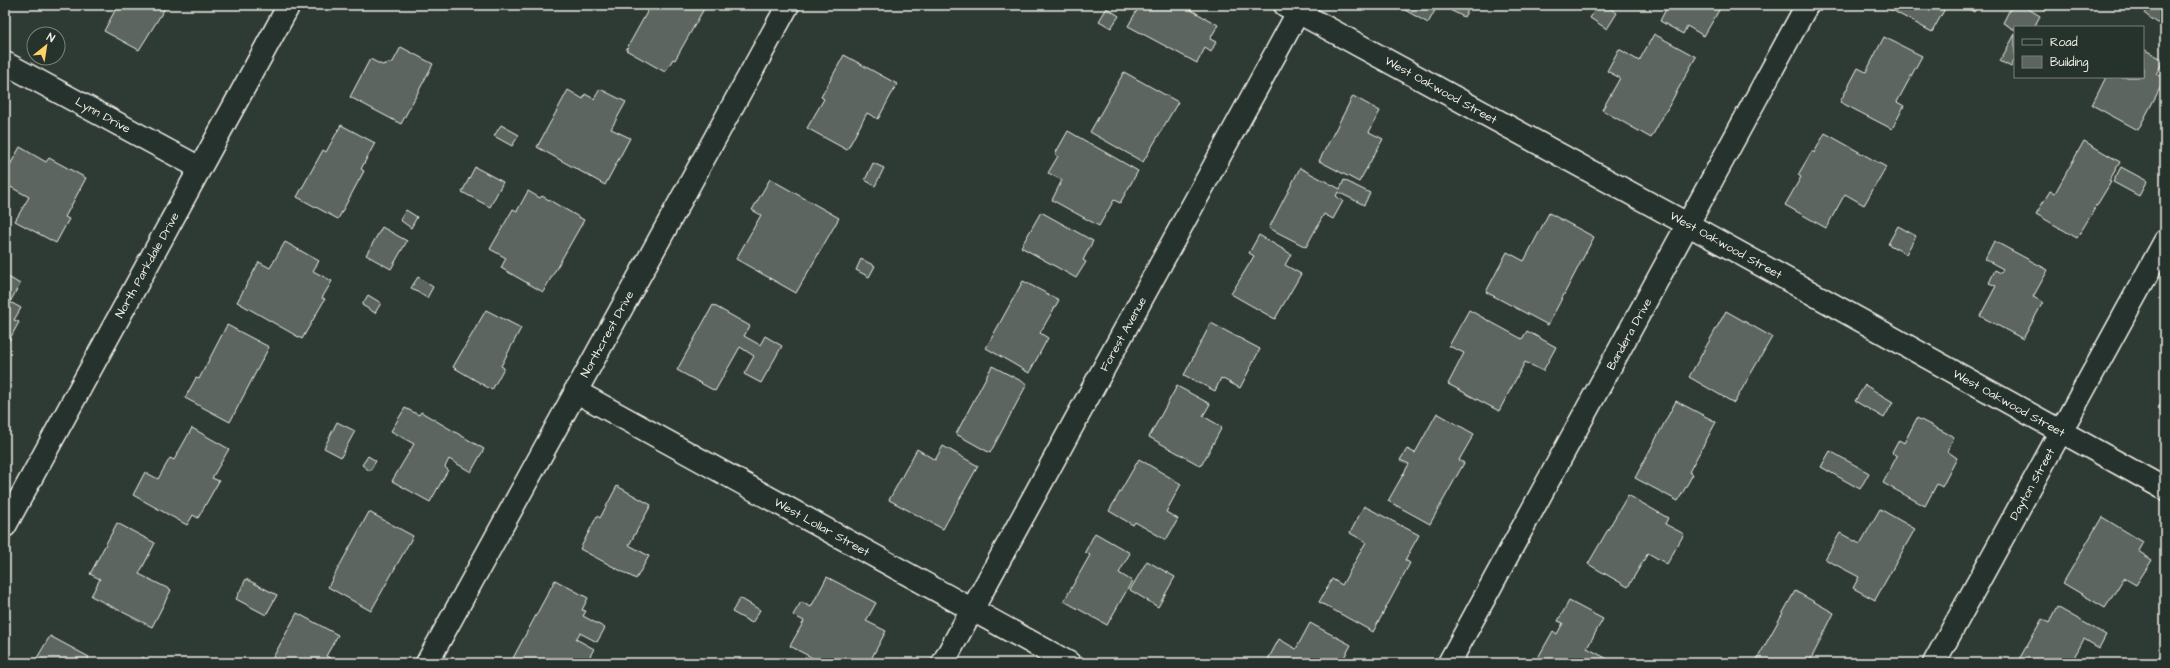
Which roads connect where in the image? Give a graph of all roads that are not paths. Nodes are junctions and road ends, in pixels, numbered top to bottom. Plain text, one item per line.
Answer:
1 (289, 5) edge
2 (788, 5) edge
3 (1808, 5) edge
4 (1295, 7) edge
5 (5, 63) edge
6 (200, 168) junction
7 (1689, 225) junction
8 (2165, 241) edge
9 (575, 391) junction
10 (2061, 432) junction
11 (2165, 489) edge
12 (5, 526) edge
13 (973, 609) junction
14 (427, 663) edge
15 (943, 663) edge
16 (1070, 663) edge
17 (1450, 663) edge
18 (1934, 663) edge

1 - 6 street, North Parkdale Drive
2 - 9 street, Northcrest Drive
3 - 7 street, Bandera Drive
4 - 7 street, West Oakwood Street
4 - 13 street, Forest Avenue
5 - 6 street, Lynn Drive
6 - 12 street, North Parkdale Drive
7 - 10 street, West Oakwood Street
7 - 17 street, Bandera Drive
8 - 10 street, Dayton Street
9 - 13 street, West Lollar Street
9 - 14 street, Northcrest Drive
10 - 11 street, West Oakwood Street
10 - 18 street, Dayton Street
13 - 15 street, Forest Avenue
13 - 16 street, West Lollar Street

